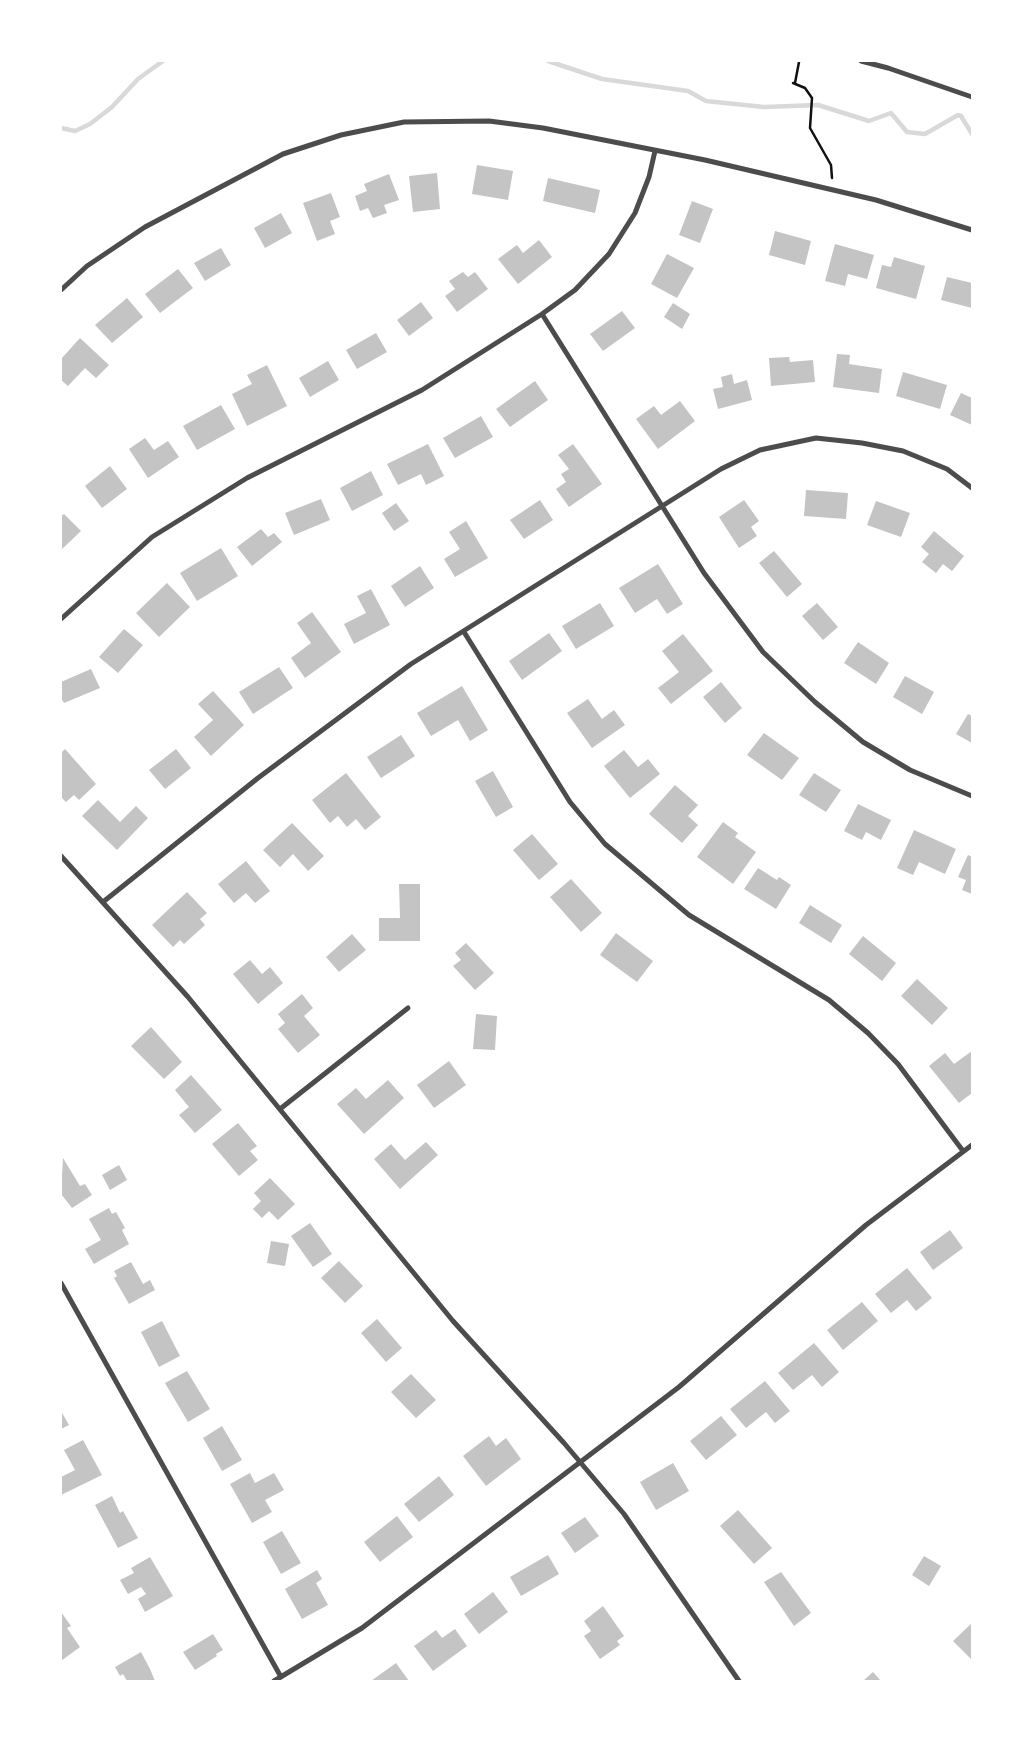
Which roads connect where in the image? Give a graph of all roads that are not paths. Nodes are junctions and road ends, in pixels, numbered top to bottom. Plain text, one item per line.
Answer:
1 (861, 61) edge
2 (972, 97) edge
3 (655, 151) junction
4 (972, 230) edge
5 (61, 290) edge
6 (542, 314) junction
7 (972, 488) edge
8 (662, 505) junction
9 (61, 619) edge
10 (464, 632) junction
11 (972, 796) edge
12 (61, 856) edge
13 (103, 902) junction
14 (408, 1008) dead end
15 (280, 1109) junction
16 (972, 1145) edge
17 (963, 1151) junction
18 (61, 1283) edge
19 (580, 1462) junction
20 (281, 1677) junction
21 (274, 1681) edge
22 (740, 1681) edge

1 - 2 street
3 - 4 street
3 - 5 street
3 - 6 street
6 - 8 street
6 - 9 street
7 - 8 street
8 - 10 street
8 - 11 street
10 - 13 street
10 - 17 street
12 - 13 street
13 - 15 street
14 - 15 street
15 - 19 street
16 - 17 street
17 - 19 street
18 - 20 street
19 - 20 street
19 - 22 street
20 - 21 street

